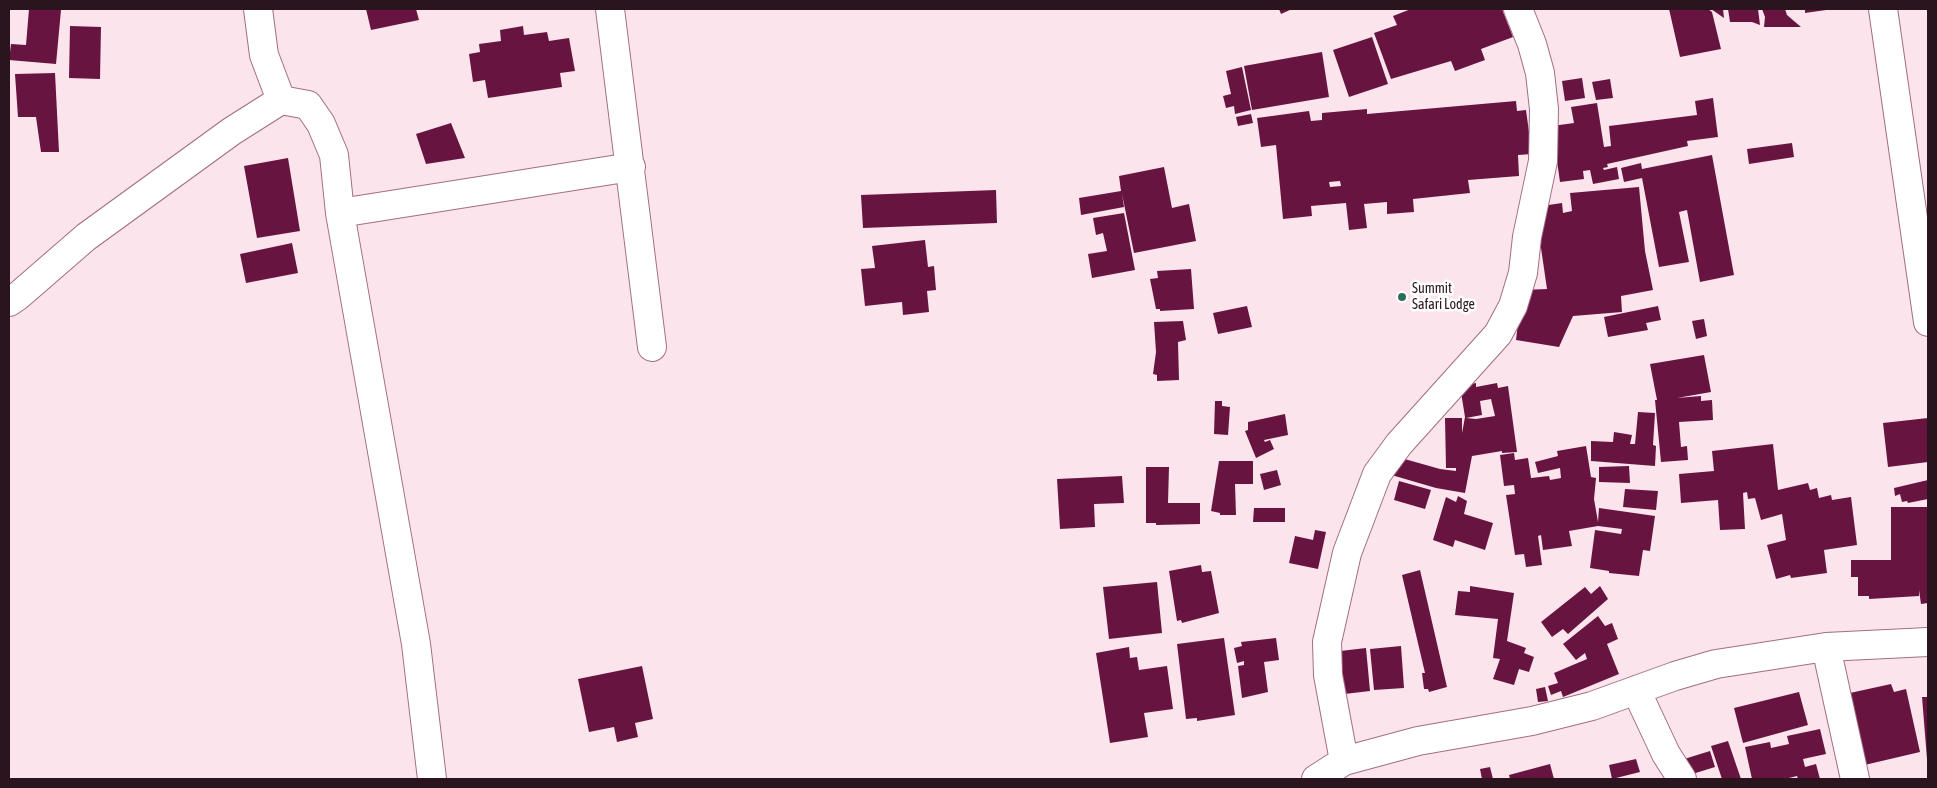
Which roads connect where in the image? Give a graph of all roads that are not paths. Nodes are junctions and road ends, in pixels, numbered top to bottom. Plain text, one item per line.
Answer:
1 (258, 9) edge
2 (610, 9) edge
3 (1518, 9) edge
4 (1883, 9) edge
5 (282, 100) junction
6 (631, 167) junction
7 (340, 213) junction
8 (9, 302) edge
9 (1928, 322) edge
10 (652, 347) dead end
11 (1928, 642) edge
12 (1826, 647) junction
13 (1636, 690) junction
14 (1344, 760) junction
15 (432, 779) edge
16 (1316, 779) edge
17 (1682, 779) edge
18 (1855, 779) edge

1 - 5 street
2 - 6 street
3 - 14 street
4 - 9 street
5 - 7 street
5 - 8 street
6 - 7 street
6 - 10 street
7 - 15 street
11 - 12 street
12 - 13 street
12 - 18 street
13 - 14 street
13 - 17 street
14 - 16 street

